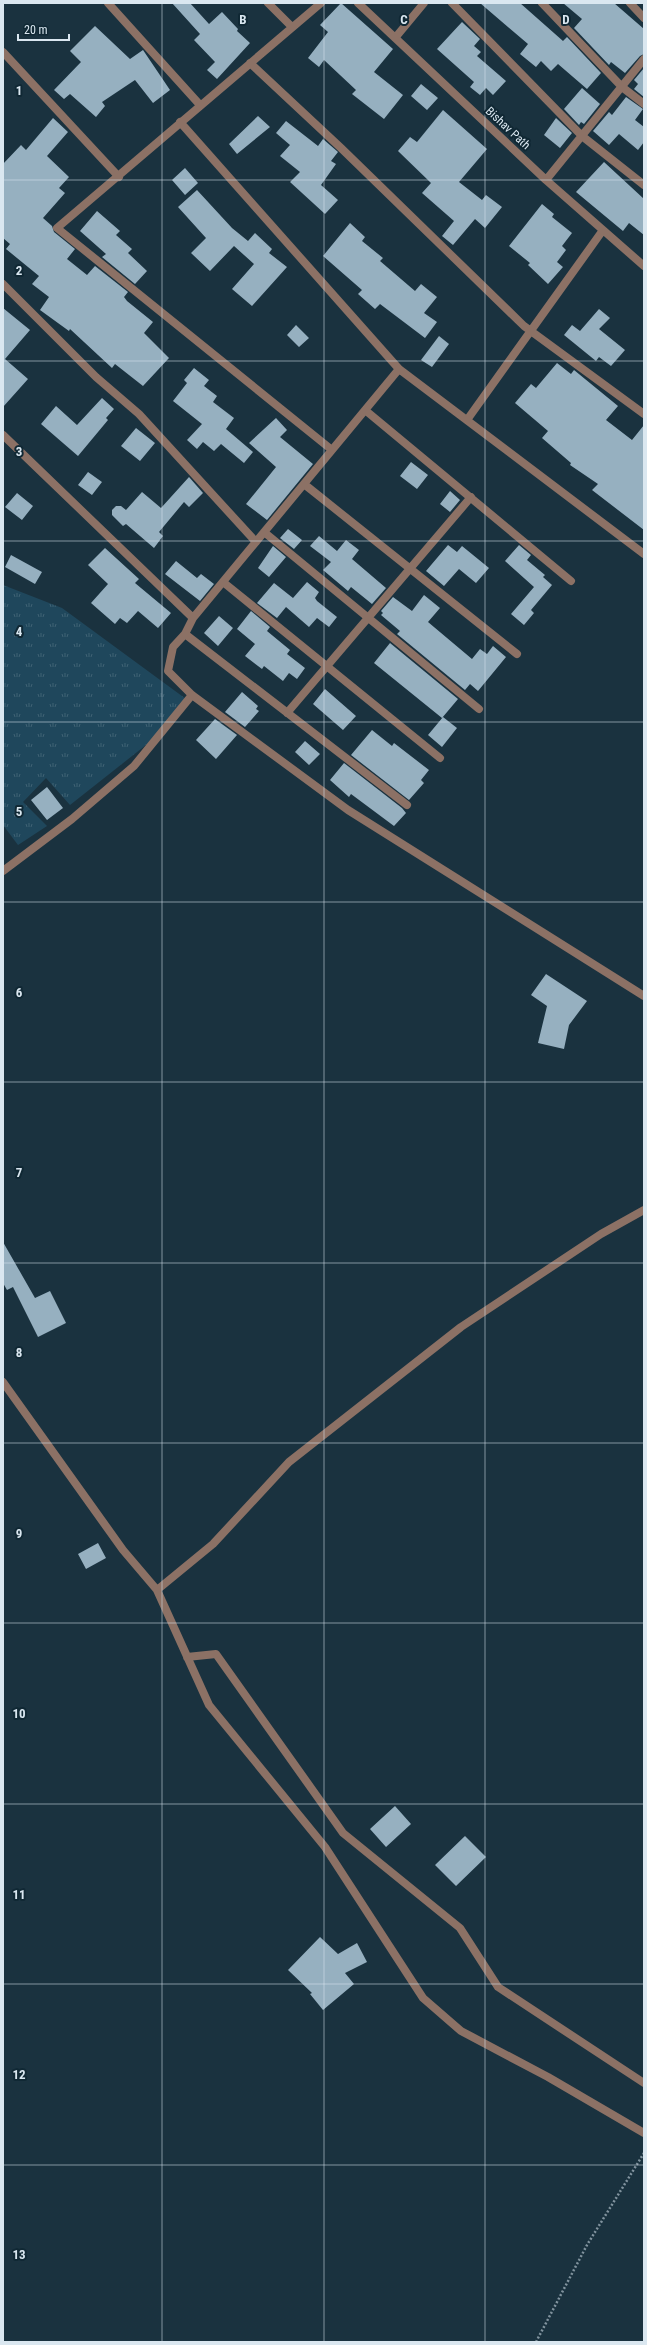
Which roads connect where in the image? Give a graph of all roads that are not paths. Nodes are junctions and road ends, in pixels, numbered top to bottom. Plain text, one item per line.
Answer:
1 (108, 3) edge
2 (268, 3) edge
3 (321, 3) edge
4 (358, 3) edge
5 (424, 3) edge
6 (452, 3) edge
7 (542, 3) edge
8 (630, 3) edge
9 (644, 18) edge
10 (292, 27) junction
11 (394, 38) junction
12 (3, 52) edge
13 (644, 60) edge
14 (250, 63) junction
15 (622, 87) junction
16 (644, 104) edge
17 (200, 105) junction
18 (180, 122) junction
19 (582, 136) junction
20 (119, 177) junction
21 (546, 180) junction
22 (644, 185) edge
23 (603, 230) junction
24 (644, 266) edge
25 (3, 284) edge
26 (531, 331) junction
27 (399, 369) junction
28 (365, 410) junction
29 (644, 414) edge
30 (467, 420) junction
31 (3, 435) edge
32 (332, 450) junction
33 (304, 484) junction
34 (471, 497) junction
35 (264, 532) junction
36 (256, 542) junction
37 (644, 554) edge
38 (409, 570) junction
39 (571, 581) dead end
40 (223, 582) junction
41 (193, 618) junction
42 (368, 618) junction
43 (185, 634) junction
44 (517, 654) dead end
45 (326, 667) junction
46 (192, 695) junction
47 (479, 709) dead end
48 (288, 713) junction
49 (440, 758) dead end
50 (407, 805) dead end
51 (3, 871) edge
52 (644, 996) edge
53 (644, 1210) edge
54 (3, 1382) edge
55 (157, 1590) junction
56 (187, 1657) junction
57 (644, 2083) edge
58 (644, 2133) edge

1 - 17 street
2 - 10 street
3 - 10 street
4 - 11 street, Bishav Path
5 - 11 street
6 - 19 street
7 - 15 street
8 - 9 street
10 - 14 street
11 - 21 street, Bishav Path
12 - 20 street
13 - 15 street
14 - 17 street
14 - 26 street
15 - 16 street
15 - 19 street
17 - 18 street
18 - 20 street
18 - 27 street
19 - 21 street
19 - 22 street
20 - 32 street
21 - 23 street, Bishav Path
23 - 24 street, Bishav Path
23 - 26 street
25 - 36 street
26 - 29 street
26 - 30 street
27 - 28 street
27 - 30 street
28 - 32 street
28 - 34 street
30 - 37 street
31 - 41 street
32 - 33 street
33 - 35 street
33 - 38 street
34 - 38 street
34 - 39 street
35 - 36 street
35 - 42 street
36 - 40 street
38 - 42 street
38 - 44 street
40 - 41 street
40 - 45 street
41 - 43 street
42 - 45 street
42 - 47 street
43 - 46 street
43 - 48 street
45 - 48 street
45 - 49 street
46 - 51 street
46 - 52 street
48 - 50 street
53 - 55 street
54 - 55 street
55 - 56 street
56 - 57 street
56 - 58 street

